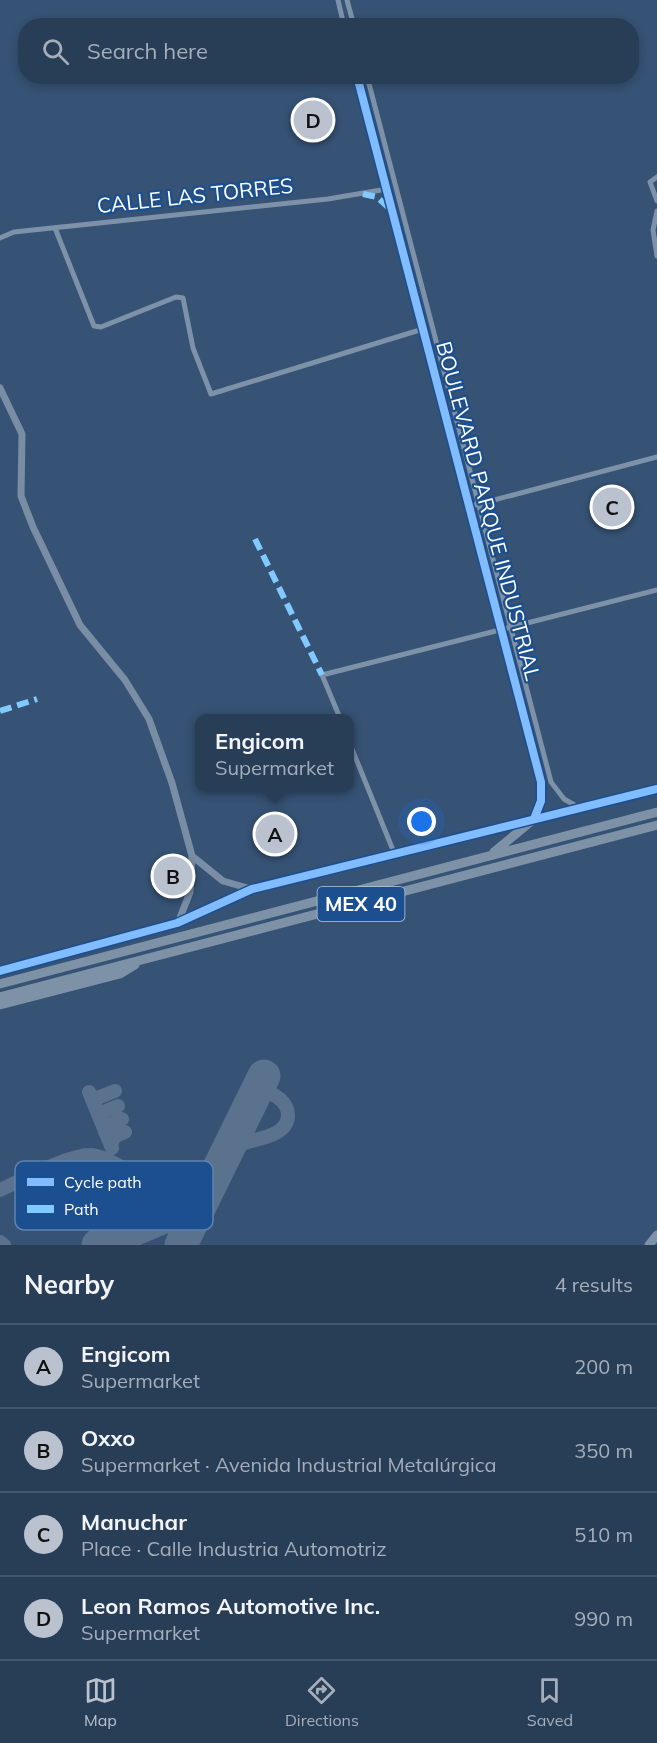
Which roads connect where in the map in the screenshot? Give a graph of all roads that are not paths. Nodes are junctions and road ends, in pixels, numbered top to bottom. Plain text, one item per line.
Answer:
1 (338, 0) edge
2 (347, 0) edge
3 (342, 18) edge
4 (352, 18) edge
5 (359, 84) edge
6 (368, 84) edge
7 (370, 90) junction
8 (361, 92) junction
9 (657, 177) edge
10 (395, 188) junction
11 (386, 189) junction
12 (657, 201) edge
13 (657, 211) edge
14 (55, 228) junction
15 (0, 238) edge
16 (657, 256) edge
17 (430, 327) junction
18 (422, 329) junction
19 (0, 388) edge
20 (657, 458) edge
21 (477, 504) junction
22 (468, 507) junction
23 (657, 590) edge
24 (509, 628) junction
25 (501, 630) junction
26 (531, 705) junction
27 (522, 707) junction
28 (338, 714) edge
29 (539, 739) junction
30 (530, 741) junction
31 (354, 754) edge
32 (548, 772) junction
33 (538, 774) junction
34 (657, 789) edge
35 (578, 807) junction
36 (657, 812) edge
37 (534, 819) junction
38 (514, 824) junction
39 (656, 826) edge
40 (517, 835) junction
41 (395, 855) junction
42 (489, 855) junction
43 (192, 856) junction
44 (252, 889) junction
45 (177, 923) junction
46 (139, 962) junction
47 (0, 971) edge
48 (0, 985) edge
49 (0, 996) edge
50 (0, 1005) edge
51 (657, 1235) edge
52 (649, 1245) edge

1 - 3 street
2 - 4 street
5 - 8 street, BOULEVARD PARQUE INDUSTRIAL
6 - 7 street
7 - 8 street
7 - 10 street
8 - 11 street, BOULEVARD PARQUE INDUSTRIAL
9 - 12 street
10 - 11 street, CALLE LAS TORRES
10 - 17 street
11 - 14 street, CALLE LAS TORRES
11 - 18 street, BOULEVARD PARQUE INDUSTRIAL
13 - 16 street
14 - 15 street, CALLE LAS TORRES
14 - 18 street
17 - 18 street
17 - 21 street
18 - 22 street, BOULEVARD PARQUE INDUSTRIAL
19 - 43 street
20 - 21 street
21 - 22 street
21 - 24 street
22 - 25 street, BOULEVARD PARQUE INDUSTRIAL
23 - 24 street
24 - 25 street
24 - 26 street
25 - 27 street, BOULEVARD PARQUE INDUSTRIAL
25 - 28 street
26 - 27 street
26 - 29 street
27 - 30 street, BOULEVARD PARQUE INDUSTRIAL
29 - 30 street
29 - 32 street
30 - 33 street, BOULEVARD PARQUE INDUSTRIAL
31 - 41 street
32 - 33 street
32 - 35 street
33 - 37 street, BOULEVARD PARQUE INDUSTRIAL
34 - 35 street
35 - 37 street
36 - 42 highway, MEX 40
37 - 38 street
37 - 40 highway
38 - 40 highway
38 - 41 street
39 - 46 highway, MEX 40
40 - 42 highway
41 - 44 street
42 - 48 highway, MEX 40
43 - 44 street
43 - 45 street
44 - 45 street
45 - 47 street
46 - 49 highway, MEX 40
46 - 50 highway
51 - 52 highway

